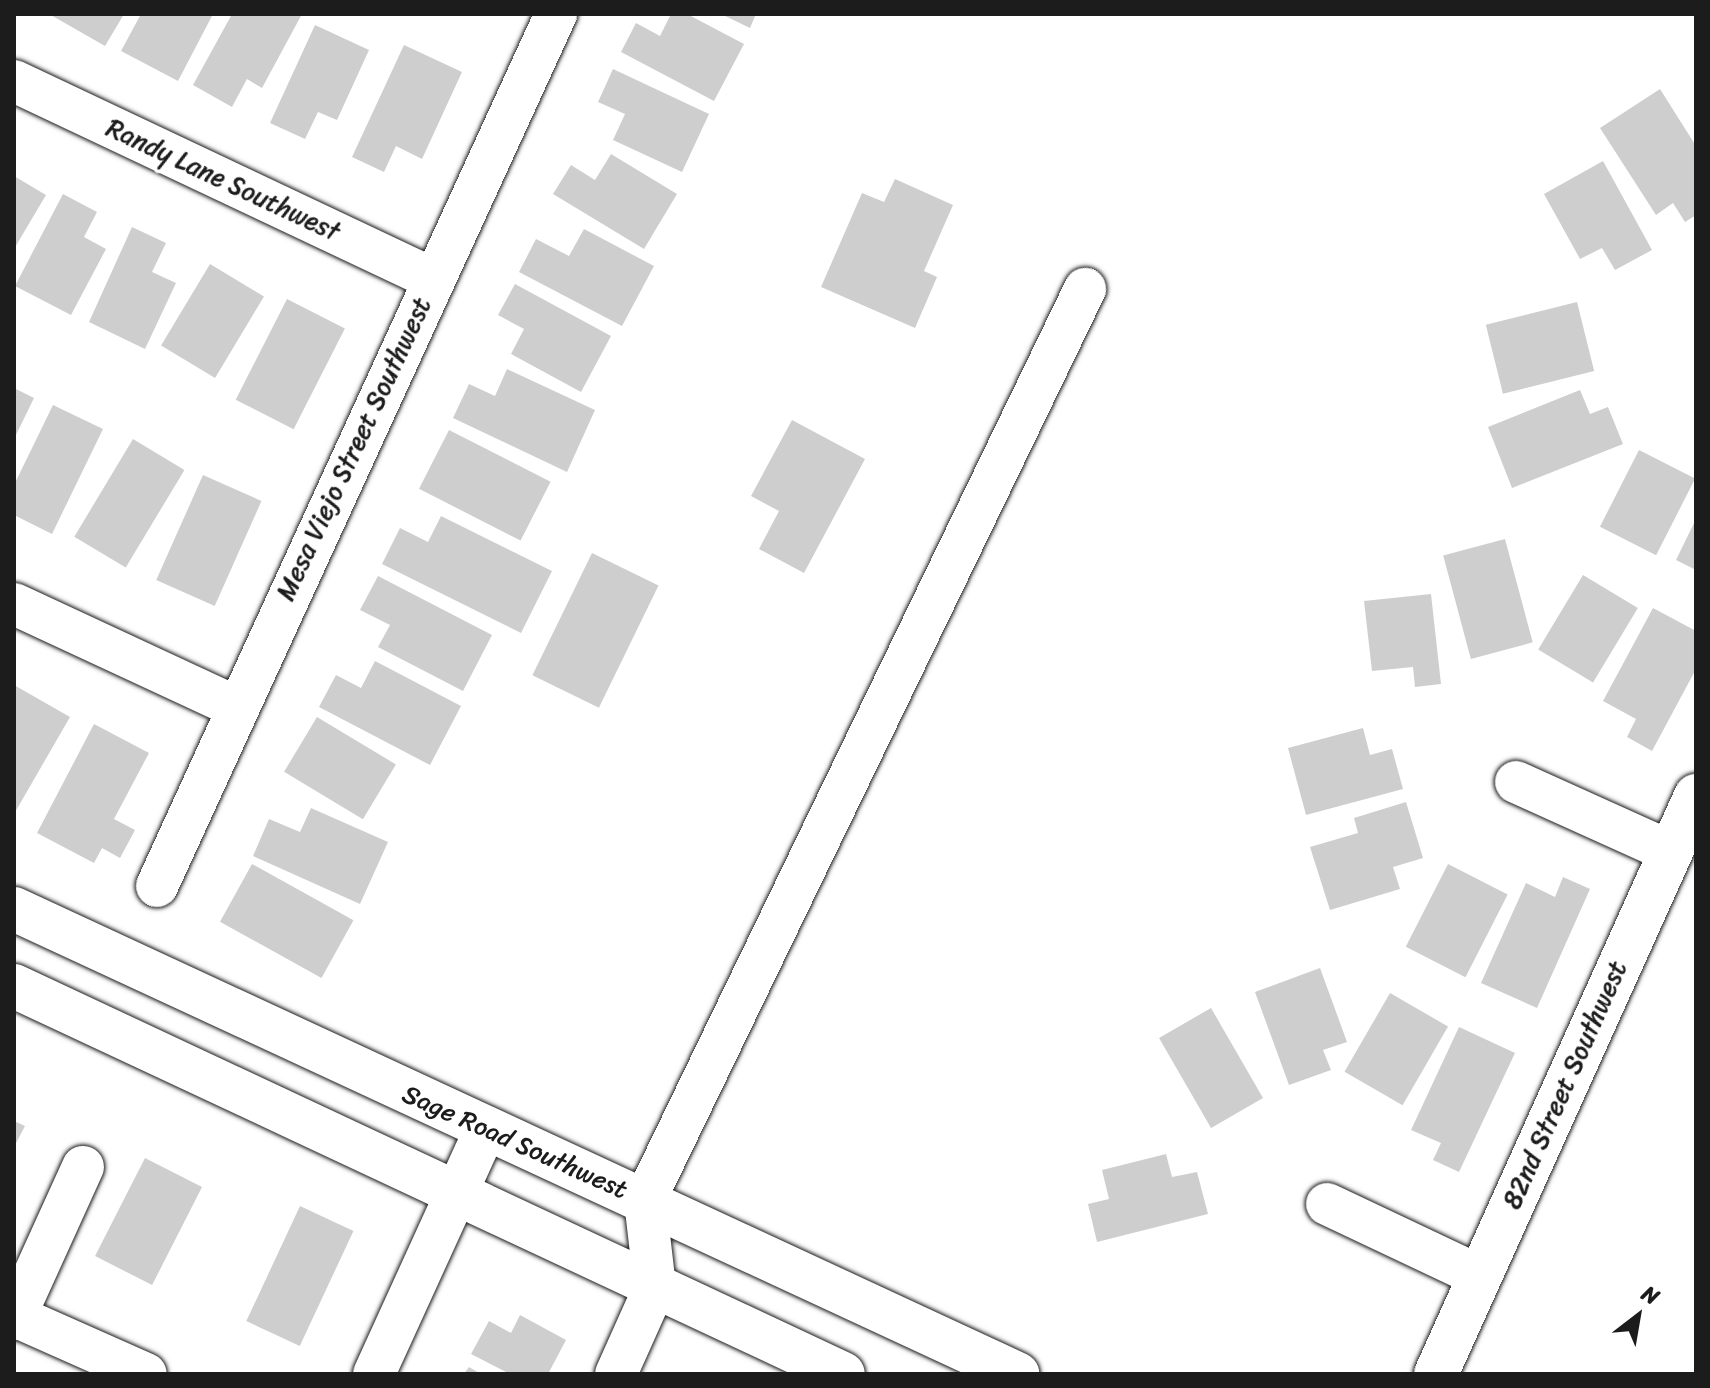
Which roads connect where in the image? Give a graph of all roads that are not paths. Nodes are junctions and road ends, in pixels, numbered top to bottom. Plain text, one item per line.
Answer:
1 (556, 14) edge
2 (14, 81) edge
3 (432, 279) junction
4 (1085, 289) dead end
5 (14, 604) edge
6 (236, 707) junction
7 (1516, 782) dead end
8 (1696, 796) edge
9 (1671, 852) junction
10 (157, 886) dead end
11 (14, 909) edge
12 (14, 986) edge
13 (485, 1130) junction
14 (83, 1167) dead end
15 (459, 1192) junction
16 (645, 1200) junction
17 (1327, 1204) dead end
18 (1479, 1276) junction
19 (655, 1287) junction
20 (15, 1317) edge
21 (146, 1374) edge
22 (374, 1374) edge
23 (616, 1374) edge
24 (843, 1374) edge
25 (1017, 1374) edge
26 (1436, 1374) edge

1 - 3 street, Mesa Viejo Street Southwest
2 - 3 street, Randy Lane Southwest
3 - 6 street, Mesa Viejo Street Southwest
4 - 16 street
5 - 6 street
6 - 10 street, Mesa Viejo Street Southwest
7 - 9 street
8 - 9 street, 82nd Street Southwest
9 - 18 street, 82nd Street Southwest
11 - 13 street, Sage Road Southwest
12 - 15 street
13 - 15 street
13 - 16 street, Sage Road Southwest
14 - 20 street
15 - 19 street
15 - 22 street
16 - 19 street
16 - 25 street, Sage Road Southwest
17 - 18 street
18 - 26 street, 82nd Street Southwest
19 - 23 street
19 - 24 street
20 - 21 street

